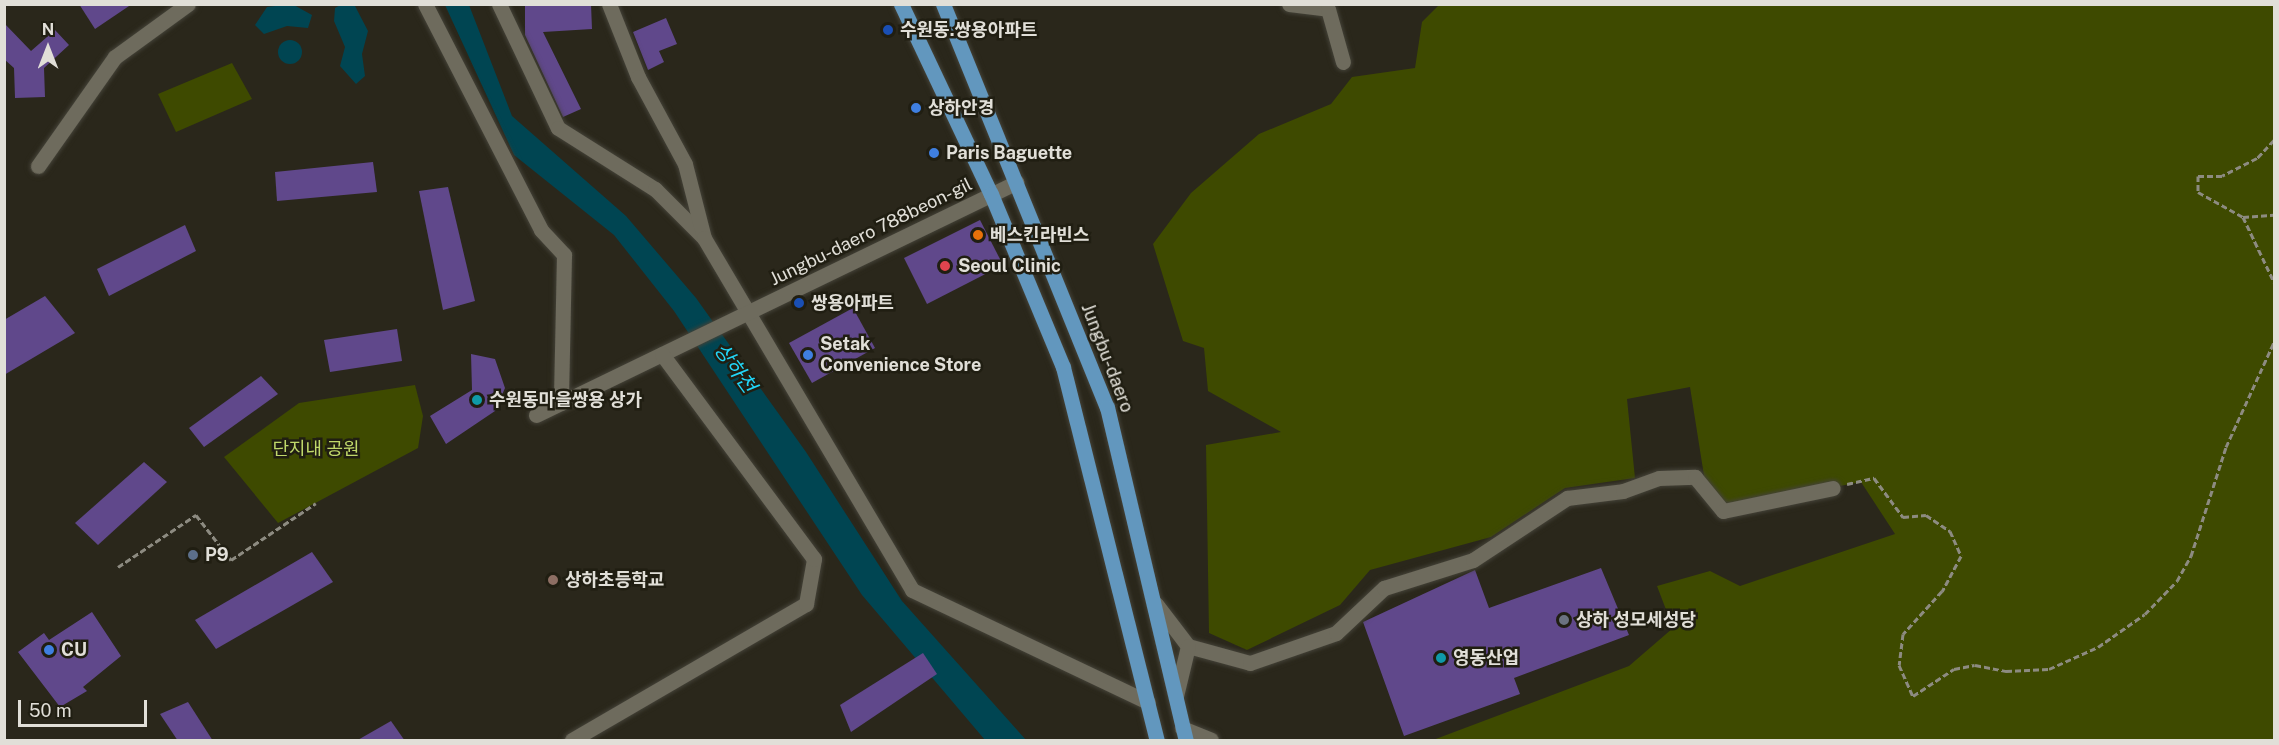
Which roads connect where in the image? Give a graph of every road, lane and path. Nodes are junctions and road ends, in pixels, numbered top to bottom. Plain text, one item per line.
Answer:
1 (188, 4) edge
2 (425, 4) edge
3 (499, 4) edge
4 (609, 4) edge
5 (901, 4) edge
6 (943, 4) edge
7 (1289, 4) edge
8 (1343, 62) dead end
9 (2274, 140) edge
10 (38, 166) dead end
11 (1017, 182) junction
12 (991, 194) junction
13 (2274, 215) edge
14 (2243, 217) junction
15 (704, 238) junction
16 (2274, 282) edge
17 (746, 315) junction
18 (2274, 342) edge
19 (662, 354) junction
20 (561, 403) junction
21 (536, 415) dead end
22 (1833, 488) joint
23 (316, 503) dead end
24 (118, 567) dead end
25 (1156, 604) junction
26 (1188, 646) junction
27 (1176, 696) junction
28 (1148, 702) junction
29 (1184, 734) edge
30 (572, 741) edge
31 (1157, 741) edge
32 (1211, 741) edge

1 - 10 street
2 - 20 street
3 - 15 street
4 - 15 street
5 - 12 main road
6 - 11 main road, Jungbu-daero
7 - 8 street
9 - 14 path
11 - 12 street, Jungbu-daero 788beon-gil
11 - 25 main road, Jungbu-daero
12 - 17 street, Jungbu-daero 788beon-gil
12 - 28 main road
13 - 14 path
14 - 16 path
15 - 17 street
17 - 19 street, Jungbu-daero 788beon-gil
17 - 28 street
18 - 22 path
19 - 20 street
19 - 30 street
20 - 21 street
22 - 26 street
23 - 24 path
25 - 26 street
25 - 27 main road, Jungbu-daero
26 - 27 street
27 - 29 main road, Jungbu-daero
28 - 31 main road
29 - 32 street

